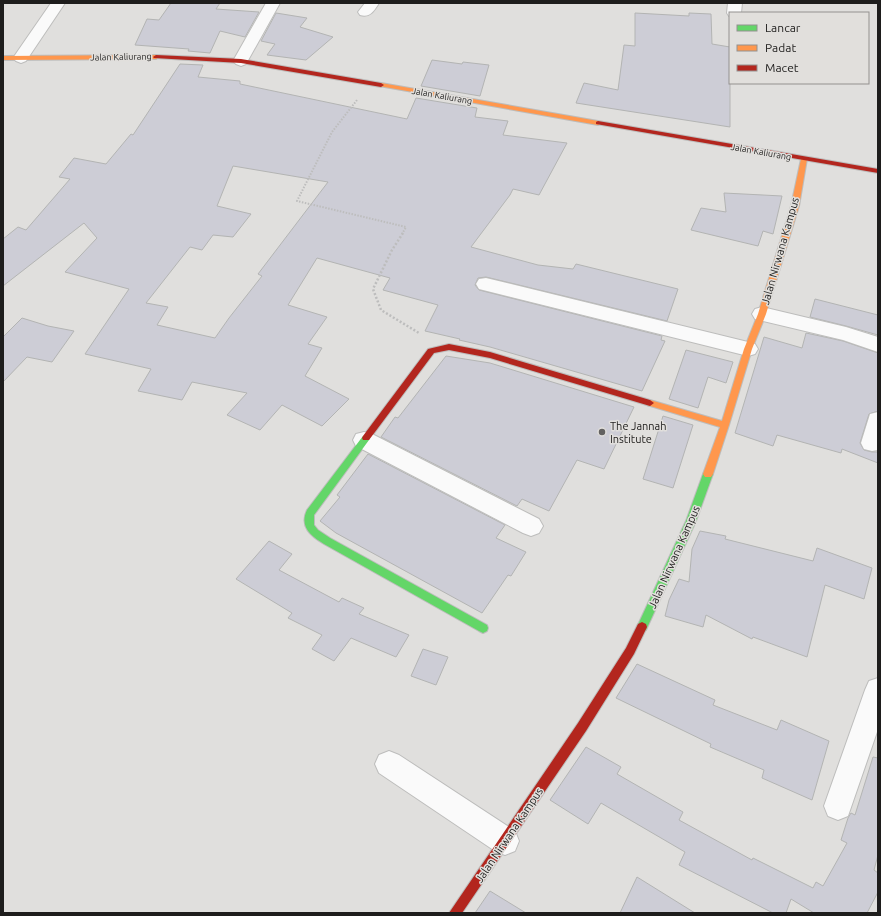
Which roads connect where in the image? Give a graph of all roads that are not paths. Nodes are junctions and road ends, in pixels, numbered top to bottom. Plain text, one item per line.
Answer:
1 (58, 3) edge
2 (272, 3) edge
3 (3, 58) edge
4 (21, 58) junction
5 (241, 61) junction
6 (804, 159) junction
7 (878, 171) edge
8 (486, 284) dead end
9 (762, 314) junction
10 (878, 345) edge
11 (748, 349) junction
12 (878, 420) edge
13 (725, 425) junction
14 (364, 440) junction
15 (872, 443) dead end
16 (531, 526) dead end
17 (483, 628) dead end
18 (878, 690) edge
19 (389, 764) dead end
20 (838, 806) dead end
21 (505, 841) junction
22 (455, 913) edge

1 - 4 street
2 - 5 street
3 - 4 street, Jalan Kaliurang
4 - 5 street, Jalan Kaliurang
5 - 6 street, Jalan Kaliurang
6 - 7 street, Jalan Kaliurang
6 - 9 street, Jalan Nirwana Kampus
8 - 11 street
9 - 10 street
9 - 11 street, Jalan Nirwana Kampus
11 - 13 street, Jalan Nirwana Kampus
12 - 15 street
13 - 14 street
13 - 21 street, Jalan Nirwana Kampus
14 - 16 street
14 - 17 street
18 - 20 street
19 - 21 street
21 - 22 street, Jalan Nirwana Kampus

